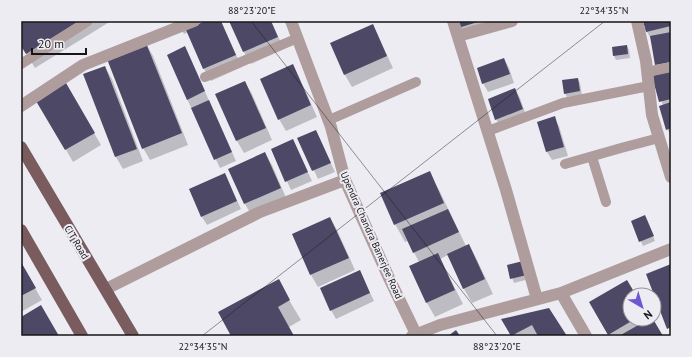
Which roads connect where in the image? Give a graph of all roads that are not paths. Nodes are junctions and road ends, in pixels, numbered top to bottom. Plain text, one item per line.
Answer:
1 (88, 21) edge
2 (194, 21) edge
3 (291, 21) edge
4 (453, 21) edge
5 (512, 21) edge
6 (637, 21) edge
7 (458, 36) junction
8 (298, 38) junction
9 (21, 64) edge
10 (671, 67) edge
11 (647, 72) junction
12 (205, 77) dead end
13 (416, 82) dead end
14 (649, 86) junction
15 (21, 106) edge
16 (329, 120) junction
17 (488, 131) junction
18 (659, 138) junction
19 (21, 147) edge
20 (592, 157) junction
21 (565, 164) dead end
22 (671, 177) edge
23 (345, 180) junction
24 (606, 202) dead end
25 (21, 230) edge
26 (671, 249) edge
27 (106, 289) junction
28 (561, 293) junction
29 (536, 299) junction
30 (414, 335) edge
31 (82, 336) edge
32 (133, 336) edge
33 (586, 336) edge

1 - 9 lane
2 - 15 street
3 - 8 street, Upendra Chandra Banerjee Road
4 - 7 street
5 - 7 street
6 - 11 street
7 - 17 street
8 - 12 lane
8 - 16 street, Upendra Chandra Banerjee Road
10 - 11 lane
11 - 14 street
13 - 16 lane
14 - 17 lane
14 - 18 street
16 - 23 street, Upendra Chandra Banerjee Road
17 - 29 street
18 - 20 lane
18 - 22 street
19 - 27 main road, CIT Road
20 - 21 lane
20 - 24 lane
23 - 27 street
23 - 30 street, Upendra Chandra Banerjee Road
25 - 31 main road
26 - 28 street
27 - 32 main road, CIT Road
28 - 29 street
28 - 33 street
29 - 30 street

